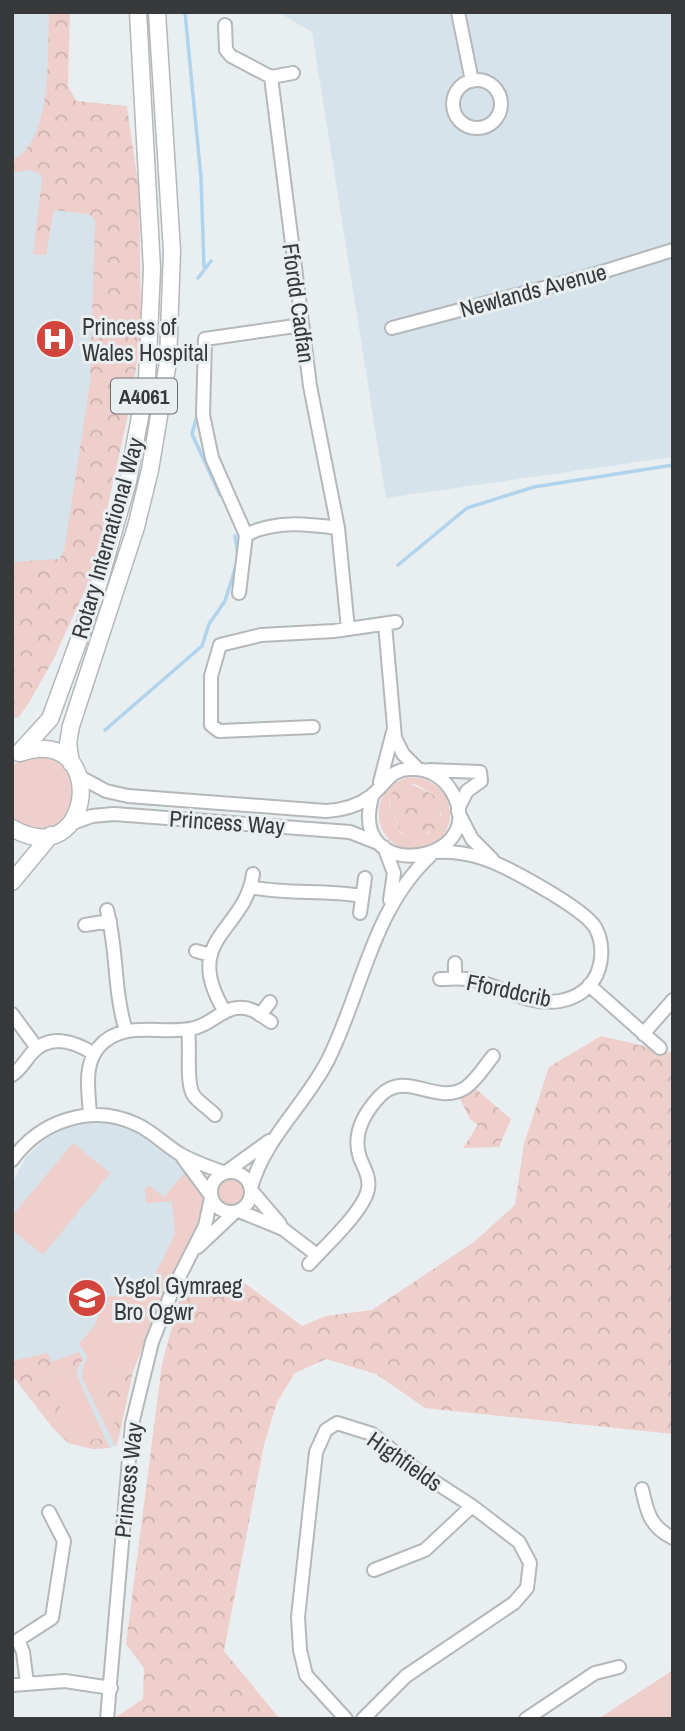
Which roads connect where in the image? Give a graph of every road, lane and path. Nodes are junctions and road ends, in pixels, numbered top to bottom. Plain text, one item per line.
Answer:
1 (138, 12) edge
2 (157, 12) edge
3 (458, 12) edge
4 (225, 25) dead end
5 (293, 73) dead end
6 (271, 77) junction
7 (472, 81) dead end
8 (673, 250) edge
9 (302, 326) junction
10 (393, 328) dead end
11 (338, 528) junction
12 (246, 535) junction
13 (239, 593) dead end
14 (348, 629) junction
15 (313, 727) dead end
16 (393, 729) junction
17 (15, 755) edge
18 (422, 769) junction
19 (76, 770) junction
20 (376, 790) junction
21 (458, 810) junction
22 (70, 824) junction
23 (12, 828) edge
24 (51, 835) junction
25 (383, 846) junction
26 (433, 853) junction
27 (498, 864) junction
28 (253, 874) dead end
29 (365, 878) dead end
30 (12, 882) edge
31 (251, 887) junction
32 (362, 896) junction
33 (389, 907) junction
34 (360, 913) dead end
35 (85, 925) dead end
36 (196, 951) dead end
37 (211, 956) junction
38 (455, 963) dead end
39 (455, 978) junction
40 (440, 979) dead end
41 (589, 985) junction
42 (673, 1000) edge
43 (270, 1002) dead end
44 (16, 1012) edge
45 (225, 1012) junction
46 (188, 1030) junction
47 (126, 1031) junction
48 (643, 1034) junction
49 (37, 1048) junction
50 (660, 1048) dead end
51 (94, 1054) junction
52 (485, 1059) dead end
53 (12, 1075) edge
54 (217, 1097) dead end
55 (90, 1115) junction
56 (275, 1137) junction
57 (178, 1153) junction
58 (12, 1160) edge
59 (225, 1172) junction
60 (251, 1189) junction
61 (211, 1197) junction
62 (237, 1211) junction
63 (283, 1229) junction
64 (193, 1252) junction
65 (642, 1489) dead end
66 (472, 1506) junction
67 (49, 1513) dead end
68 (673, 1538) edge
69 (374, 1570) dead end
70 (15, 1637) edge
71 (619, 1667) dead end
72 (27, 1683) junction
73 (12, 1685) edge
74 (111, 1688) junction
75 (107, 1719) edge
76 (346, 1719) edge
77 (363, 1719) edge
78 (526, 1719) edge

1 - 17 main road, Rotary International Way / A4061
2 - 19 main road, Rotary International Way / A4061
3 - 7 street
4 - 6 street
5 - 6 street
6 - 9 street, Ffordd Cadfan
8 - 10 street, Newlands Avenue
9 - 11 street, Ffordd Cadfan
9 - 12 street
11 - 12 street
11 - 14 street, Ffordd Cadfan
12 - 13 street
14 - 15 street
14 - 16 street
16 - 18 street
16 - 20 street
17 - 19 main road, A4061
18 - 20 street, Princess Way
18 - 21 street
18 - 21 street, Princess Way
19 - 20 street, Princess Way
19 - 22 main road, A4061
20 - 25 street, Princess Way
21 - 26 street, Princess Way
21 - 27 street
22 - 24 main road
22 - 25 street, Princess Way
23 - 24 main road
24 - 30 main road
25 - 26 street, Princess Way
25 - 33 street, Princess Way
26 - 27 street
26 - 33 street, Princess Way
27 - 41 street
28 - 31 street
29 - 32 street
31 - 32 street
31 - 37 street
32 - 34 street
33 - 56 street, Princess Way
35 - 47 street
36 - 37 street
37 - 45 street
38 - 39 street, Fforddcrib
39 - 40 street, Fforddcrib
39 - 41 street, Fforddcrib
41 - 48 street
42 - 48 street
43 - 45 street
44 - 49 street
45 - 46 street
46 - 47 street
46 - 54 street
47 - 51 street
48 - 50 street
49 - 51 street
49 - 53 street
51 - 55 street
52 - 63 street
55 - 57 street
55 - 58 street
56 - 59 street, Princess Way
56 - 60 street, Princess Way
57 - 59 street
57 - 61 street
59 - 60 street
59 - 61 street, Princess Way
60 - 62 street, Princess Way
60 - 63 street
61 - 62 street
61 - 64 street, Princess Way
62 - 63 street
62 - 64 street, Princess Way
64 - 74 street, Princess Way
65 - 68 street
66 - 69 street
66 - 76 street, Highfields
66 - 77 street, Highfields
67 - 70 street
70 - 72 street
71 - 78 street
72 - 73 street
72 - 74 street
74 - 75 street, Princess Way

